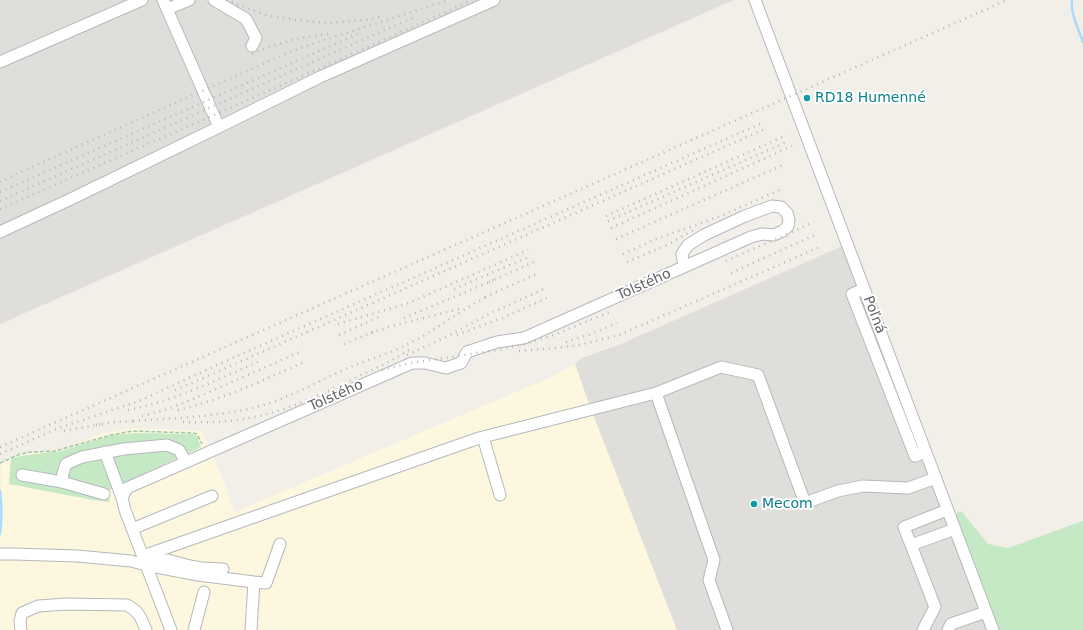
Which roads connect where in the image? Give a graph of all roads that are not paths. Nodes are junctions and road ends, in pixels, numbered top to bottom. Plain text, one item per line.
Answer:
1 (142, 0) edge
2 (190, 0) edge
3 (214, 0) edge
4 (494, 0) edge
5 (755, 0) edge
6 (165, 5) edge
7 (252, 46) dead end
8 (0, 62) edge
9 (219, 127) junction
10 (0, 232) edge
11 (684, 266) junction
12 (656, 393) junction
13 (483, 437) junction
14 (105, 452) junction
15 (186, 462) junction
16 (22, 475) dead end
17 (936, 478) junction
18 (62, 482) junction
19 (104, 494) dead end
20 (500, 495) dead end
21 (212, 496) dead end
22 (122, 498) junction
23 (947, 510) junction
24 (132, 529) junction
25 (955, 529) junction
26 (280, 544) dead end
27 (911, 545) junction
28 (0, 554) edge
29 (144, 561) junction
30 (223, 569) dead end
31 (254, 582) junction
32 (204, 592) dead end
33 (986, 612) junction
34 (21, 630) edge
35 (146, 630) edge
36 (172, 630) edge
37 (194, 630) edge
38 (251, 630) edge
39 (727, 630) edge
40 (923, 630) edge
41 (948, 630) edge
42 (993, 630) edge

1 - 8 street
2 - 6 street
3 - 7 street
4 - 9 street
5 - 17 street, Poľná
6 - 9 street
9 - 10 street
11 - 11 street, Tolstého
11 - 15 street, Tolstého
12 - 13 street
12 - 17 street
12 - 39 street
13 - 20 street
13 - 29 street
14 - 15 street
14 - 18 street
14 - 22 street
15 - 22 street, Tolstého
16 - 18 street
17 - 23 street, Poľná
18 - 19 street
21 - 24 street
22 - 24 street
23 - 25 street, Poľná
23 - 27 street
24 - 29 street
25 - 27 street
25 - 33 street, Poľná
26 - 31 street
27 - 40 street
28 - 29 street
29 - 30 street
29 - 31 street
29 - 36 street
31 - 38 street
32 - 37 street
33 - 41 street
33 - 42 street, Poľná
34 - 35 street

